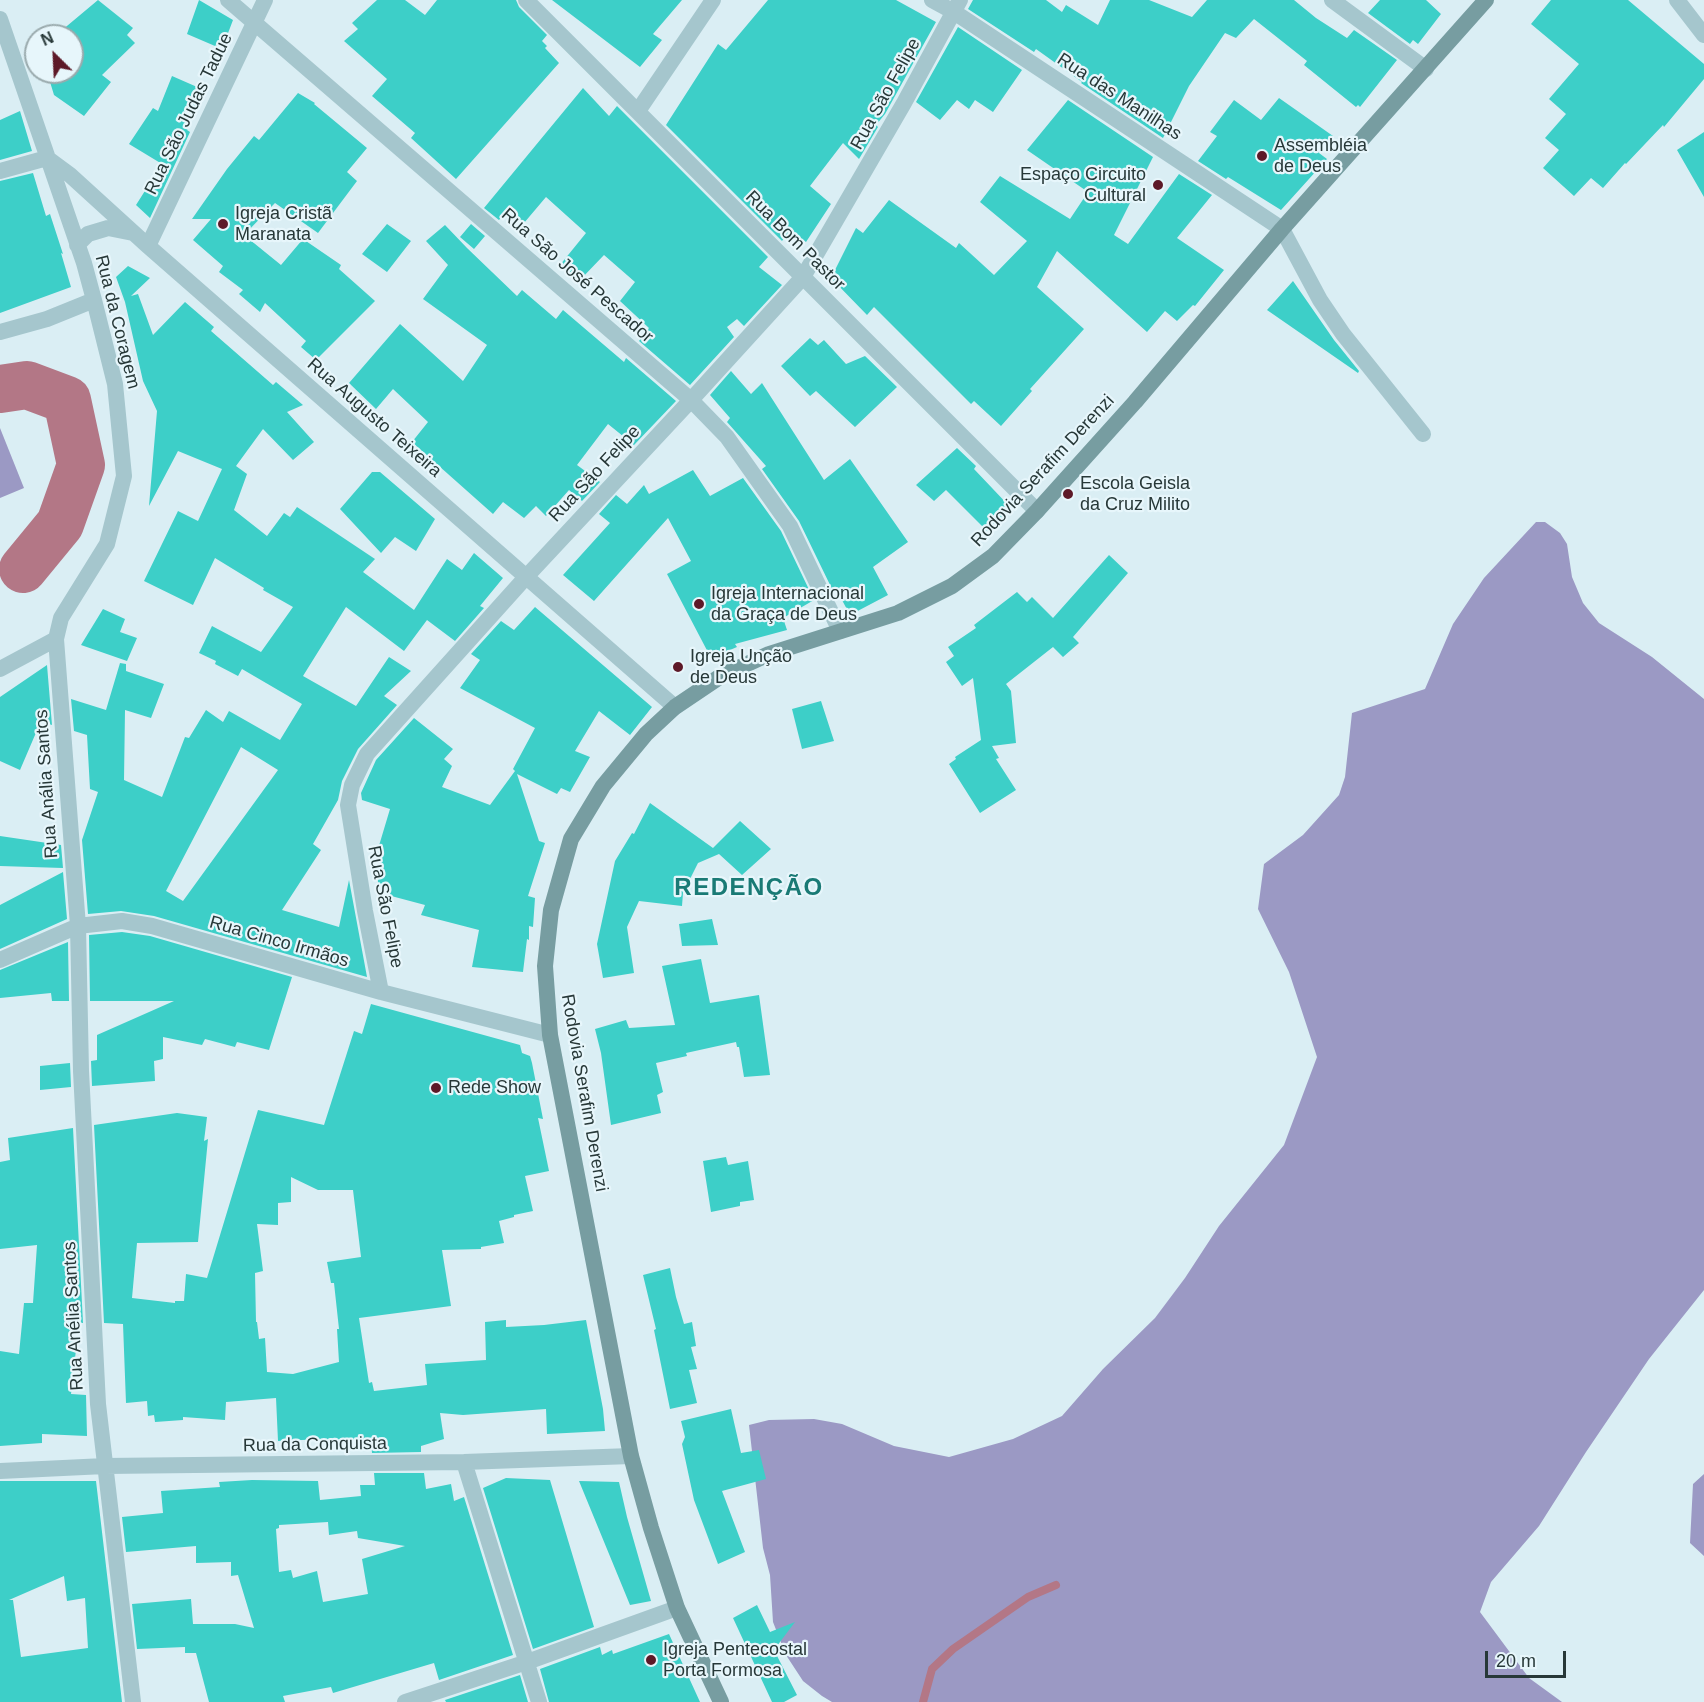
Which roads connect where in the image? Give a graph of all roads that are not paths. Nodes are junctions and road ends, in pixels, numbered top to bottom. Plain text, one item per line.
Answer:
1 (228, 0) edge
2 (265, 0) edge
3 (526, 0) edge
4 (713, 0) edge
5 (932, 0) edge
6 (1332, 0) edge
7 (1486, 0) edge
8 (1677, 0) edge
9 (957, 6) edge
10 (0, 19) edge
11 (254, 23) junction
12 (1704, 35) edge
13 (1426, 69) junction
14 (638, 111) junction
15 (47, 158) junction
16 (0, 171) edge
17 (1282, 229) junction
18 (134, 233) junction
19 (77, 245) junction
20 (148, 246) junction
21 (803, 277) junction
22 (94, 300) junction
23 (0, 332) edge
24 (692, 400) junction
25 (1423, 434) dead end
26 (1037, 511) junction
27 (526, 577) junction
28 (840, 631) junction
29 (56, 639) junction
30 (0, 669) edge
31 (675, 707) junction
32 (78, 926) junction
33 (0, 960) edge
34 (381, 992) junction
35 (550, 1035) junction
36 (630, 1456) junction
37 (464, 1462) junction
38 (105, 1466) junction
39 (0, 1471) edge
40 (677, 1608) junction
41 (526, 1662) junction
42 (133, 1702) edge
43 (405, 1702) edge
44 (539, 1702) edge
45 (721, 1702) edge

1 - 11 street, Rua São José Pescador
2 - 11 street, Rua São Judas Tadue
3 - 14 street, Rua Bom Pastor
4 - 14 street
5 - 9 street, Rua das Manilhas
6 - 13 street
7 - 13 main road, Rodovia Serafim Derenzi
8 - 12 street
9 - 17 street, Rua das Manilhas
9 - 21 street, Rua São Felipe
10 - 15 street, Rua da Coragem
11 - 20 street, Rua São Judas Tadue
11 - 24 street, Rua São José Pescador
13 - 17 main road, Rodovia Serafim Derenzi
14 - 21 street, Rua Bom Pastor
15 - 16 street
15 - 18 street, Rua Augusto Teixeira
15 - 19 street, Rua da Coragem
17 - 25 street
17 - 26 main road, Rodovia Serafim Derenzi
18 - 19 street
18 - 20 street, Rua Augusto Teixeira
19 - 22 street, Rua da Coragem
20 - 27 street, Rua Augusto Teixeira
21 - 24 street, Rua São Felipe
21 - 26 street, Rua Bom Pastor
22 - 23 street
22 - 29 street, Rua da Coragem
24 - 27 street, Rua São Felipe
24 - 28 street, Rua São José Pescador
26 - 28 main road, Rodovia Serafim Derenzi
27 - 31 street, Rua Augusto Teixeira
27 - 34 street, Rua São Felipe
28 - 31 main road, Rodovia Serafim Derenzi
29 - 30 street
29 - 32 street, Rua Anália Santos
31 - 35 main road, Rodovia Serafim Derenzi
32 - 33 street, Rua Cinco Irmãos
32 - 34 street, Rua Cinco Irmãos
32 - 38 street, Rua Anélia Santos
34 - 35 street, Rua Cinco Irmãos
35 - 36 main road, Rodovia Serafim Derenzi
36 - 37 street, Rua da Conquista
36 - 40 main road, Rodovia Serafim Derenzi
37 - 38 street, Rua da Conquista
37 - 41 street
38 - 39 street, Rua da Conquista
38 - 42 street, Rua Anélia Santos
40 - 41 street
40 - 45 main road, Rodovia Serafim Derenzi
41 - 43 street
41 - 44 street

